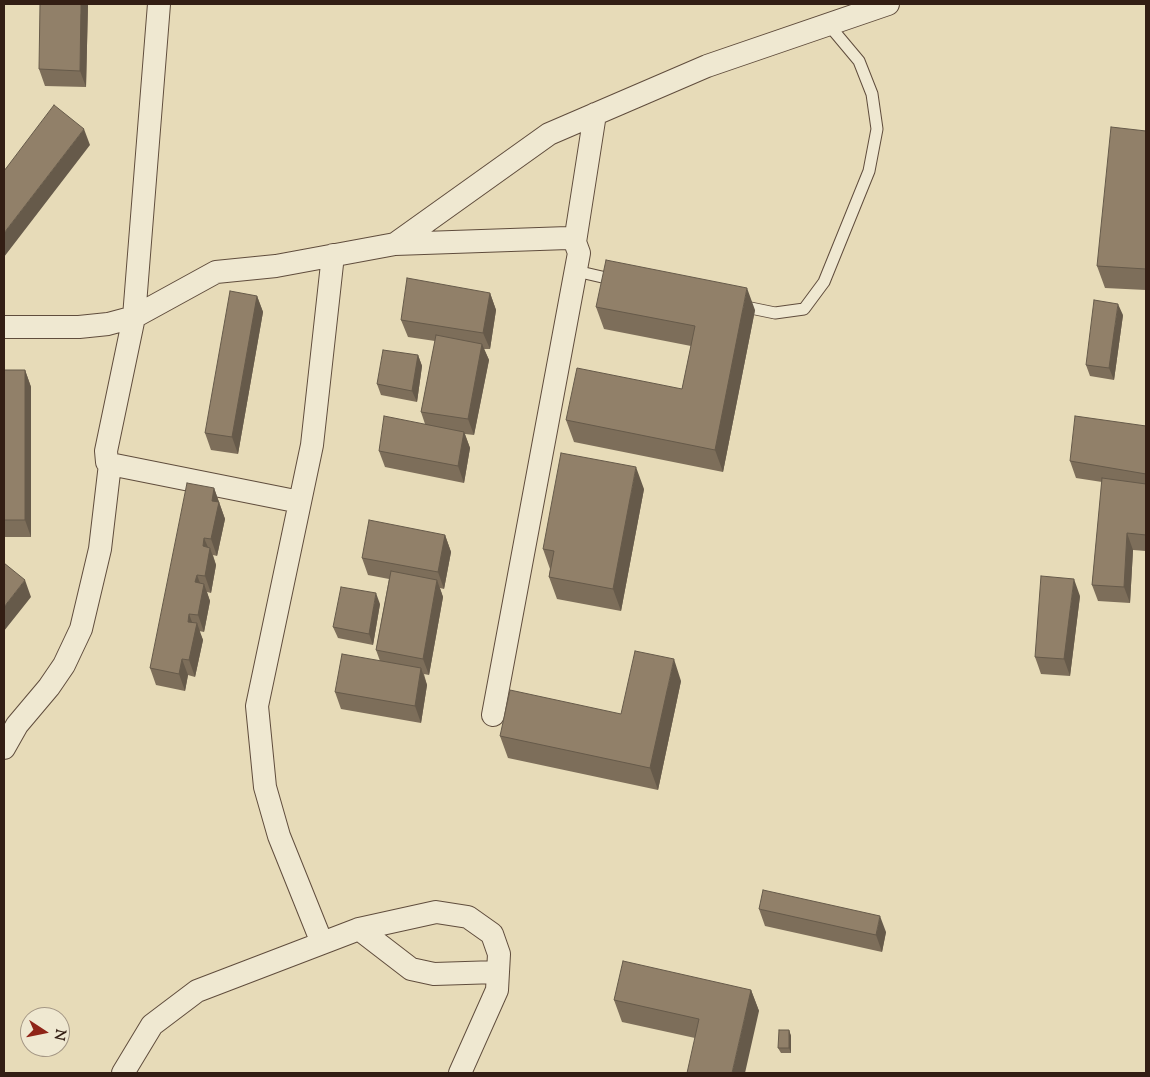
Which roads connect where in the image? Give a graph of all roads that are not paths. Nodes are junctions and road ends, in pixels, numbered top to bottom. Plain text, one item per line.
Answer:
1 (159, 4) edge
2 (888, 4) edge
3 (828, 24) junction
4 (595, 114) junction
5 (575, 242) junction
6 (395, 244) junction
7 (333, 254) junction
8 (576, 271) junction
9 (624, 281) edge
10 (728, 303) edge
11 (134, 317) junction
12 (4, 327) edge
13 (110, 464) junction
14 (300, 502) junction
15 (494, 715) dead end
16 (4, 748) edge
17 (360, 929) junction
18 (322, 943) junction
19 (498, 972) junction
20 (123, 1073) edge
21 (460, 1073) edge

1 - 11 street
2 - 3 street
3 - 4 street
3 - 10 lane
4 - 5 street
4 - 6 street
5 - 6 street
5 - 8 street
6 - 7 street
7 - 11 street
7 - 14 street
8 - 9 lane
8 - 15 street
11 - 12 street
11 - 13 street
13 - 14 street
13 - 16 street
14 - 18 street
17 - 18 street
17 - 19 street
17 - 19 street
18 - 20 street
19 - 21 street

